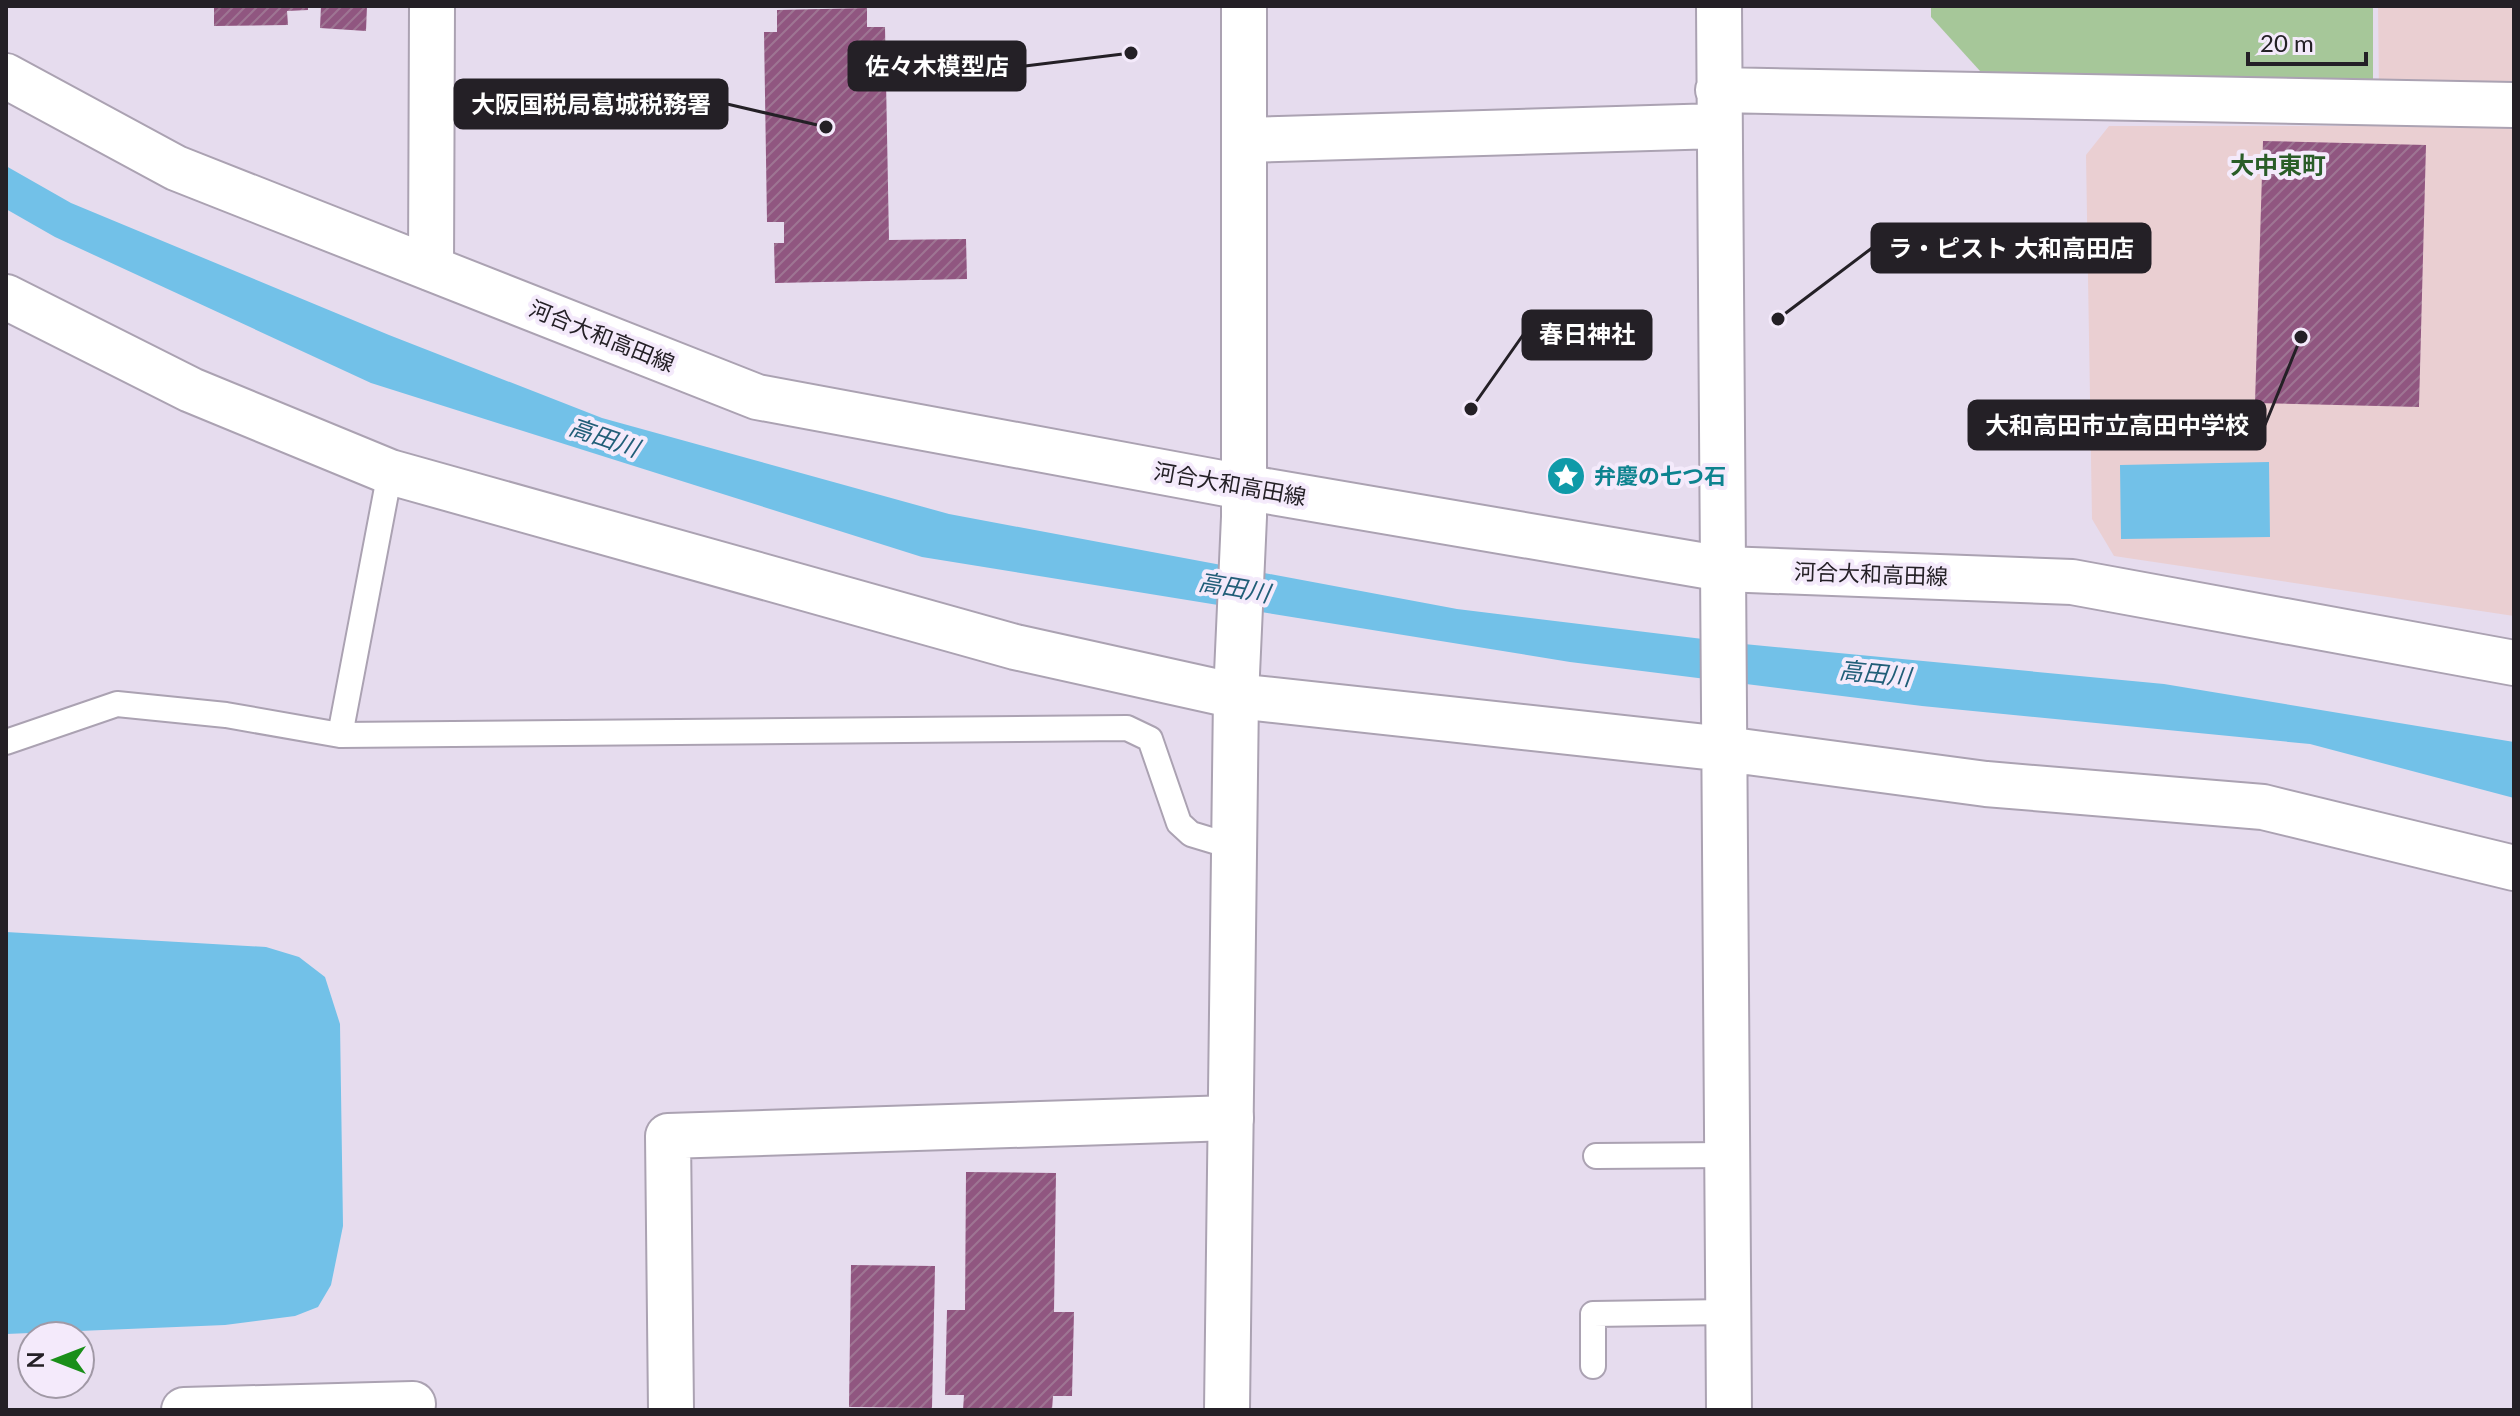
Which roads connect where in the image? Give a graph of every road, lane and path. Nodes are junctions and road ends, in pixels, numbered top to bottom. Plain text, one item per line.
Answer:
1 (432, 6) edge
2 (1244, 6) edge
3 (1719, 6) edge
4 (6, 76) edge
5 (2514, 105) edge
6 (1718, 108) junction
7 (1244, 140) junction
8 (431, 268) junction
9 (6, 297) edge
10 (390, 472) junction
11 (1244, 502) junction
12 (1722, 587) junction
13 (2514, 663) edge
14 (1236, 678) junction
15 (1724, 730) junction
16 (340, 735) junction
17 (6, 742) edge
18 (1234, 847) junction
19 (2514, 868) edge
20 (1231, 1118) junction
21 (1727, 1155) junction
22 (1596, 1156) dead end
23 (1728, 1312) junction
24 (1593, 1366) dead end
25 (184, 1410) edge
26 (412, 1410) edge
27 (671, 1410) edge
28 (1227, 1410) edge
29 (1729, 1410) edge

1 - 8 street
2 - 7 street
3 - 6 street
4 - 8 street, 河合大和高田線
5 - 6 street
6 - 7 street
6 - 12 street
7 - 11 street
8 - 11 street, 河合大和高田線
9 - 10 street
10 - 14 street
10 - 16 lane
11 - 12 street, 河合大和高田線
11 - 14 street
12 - 13 street, 河合大和高田線
12 - 15 street
14 - 15 street
14 - 18 street
15 - 19 street
15 - 21 street
16 - 17 lane
16 - 18 lane
18 - 20 street
20 - 27 street
20 - 28 street
21 - 22 lane
21 - 23 street
23 - 24 lane
23 - 29 street
25 - 26 street

